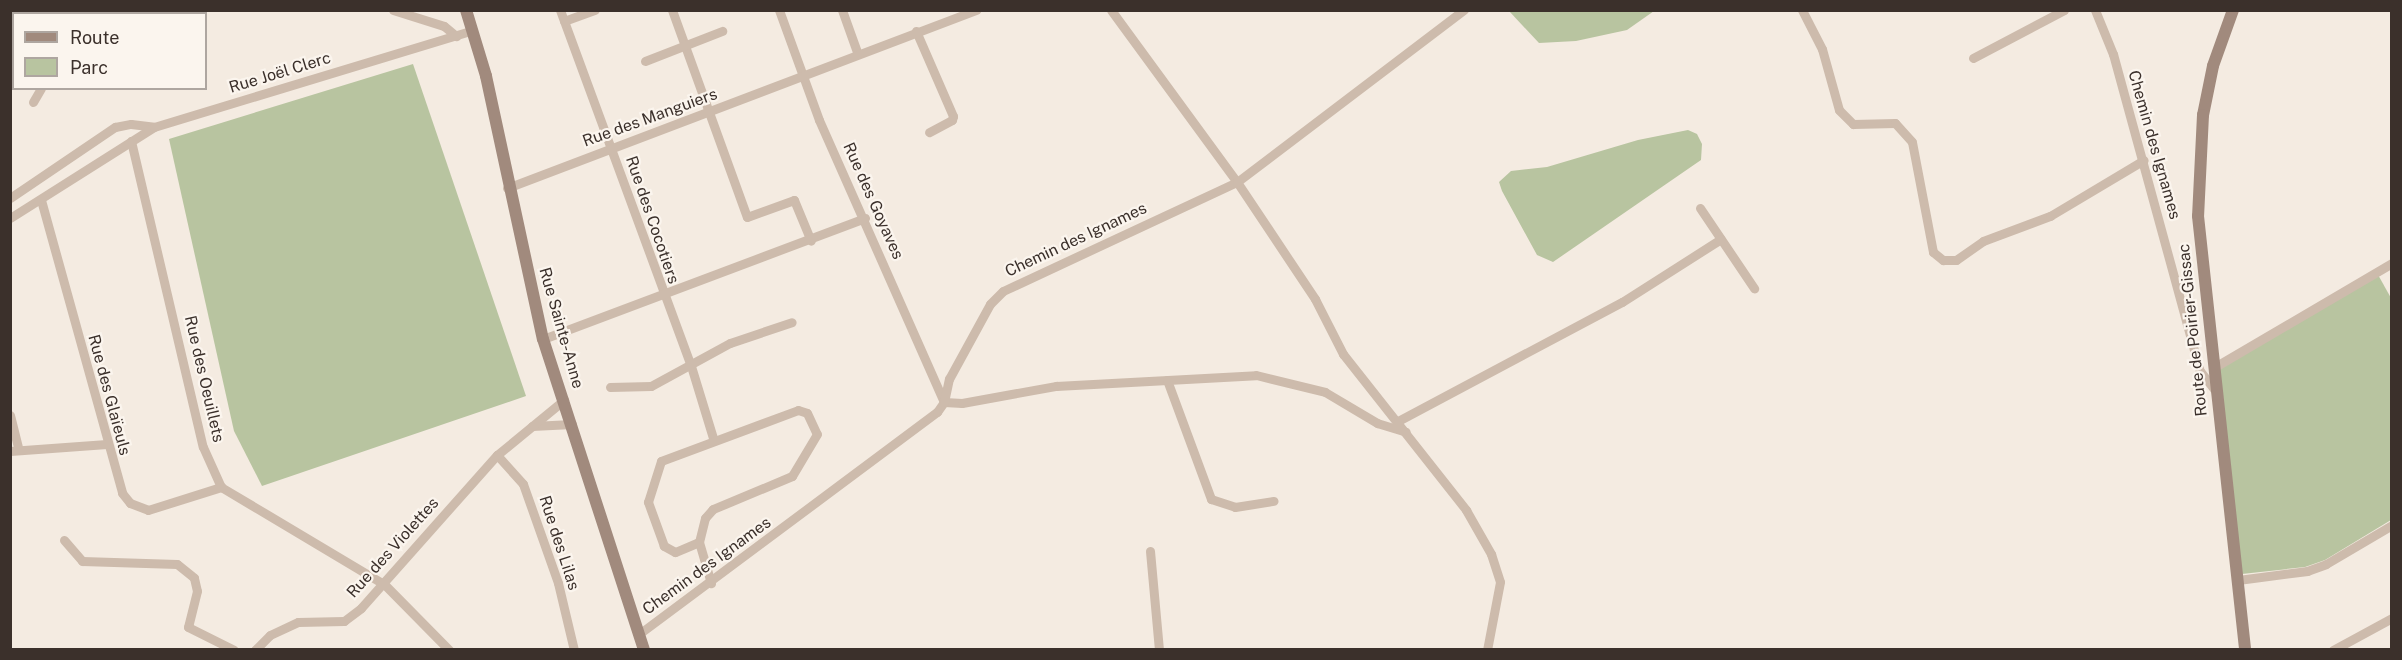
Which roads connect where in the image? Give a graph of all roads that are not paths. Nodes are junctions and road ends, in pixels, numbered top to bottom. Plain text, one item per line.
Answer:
1 (393, 10) edge
2 (466, 10) edge
3 (560, 10) edge
4 (595, 10) edge
5 (672, 10) edge
6 (780, 10) edge
7 (842, 10) edge
8 (941, 10) edge
9 (976, 10) edge
10 (1111, 10) edge
11 (1464, 10) edge
12 (1802, 10) edge
13 (2064, 10) edge
14 (2096, 10) edge
15 (2233, 10) edge
16 (945, 20) junction
17 (564, 21) junction
18 (473, 30) junction
19 (722, 31) dead end
20 (916, 31) junction
21 (456, 36) junction
22 (684, 45) junction
23 (857, 52) junction
24 (1973, 58) dead end
25 (645, 61) dead end
26 (804, 77) junction
27 (40, 90) edge
28 (33, 102) dead end
29 (710, 113) junction
30 (154, 127) junction
31 (929, 132) dead end
32 (131, 141) junction
33 (611, 147) junction
34 (2144, 160) junction
35 (1237, 182) junction
36 (507, 188) junction
37 (10, 198) edge
38 (41, 200) junction
39 (1700, 208) dead end
40 (10, 218) edge
41 (865, 218) junction
42 (1721, 239) junction
43 (811, 241) junction
44 (2391, 263) edge
45 (1754, 288) dead end
46 (662, 293) junction
47 (792, 322) dead end
48 (543, 339) junction
49 (691, 366) junction
50 (2214, 368) junction
51 (1167, 380) junction
52 (610, 387) dead end
53 (2215, 390) junction
54 (564, 400) junction
55 (944, 402) junction
56 (10, 415) edge
57 (1398, 421) junction
58 (572, 424) junction
59 (532, 426) junction
60 (1406, 432) junction
61 (714, 441) junction
62 (107, 444) junction
63 (14, 449) edge
64 (497, 455) junction
65 (221, 487) junction
66 (1274, 501) dead end
67 (2391, 525) edge
68 (64, 540) dead end
69 (699, 542) junction
70 (1150, 551) dead end
71 (2238, 580) junction
72 (711, 583) junction
73 (384, 584) junction
74 (2391, 618) edge
75 (639, 634) junction
76 (234, 650) edge
77 (255, 650) edge
78 (449, 650) edge
79 (574, 650) edge
80 (644, 650) edge
81 (1159, 650) edge
82 (1487, 650) edge
83 (2245, 650) edge
84 (2333, 650) edge

1 - 21 street
2 - 18 main road, Rue Sainte-Anne
3 - 17 street, Rue des Cocotiers
4 - 17 street
5 - 22 street
6 - 26 street, Rue des Goyaves
7 - 23 street
8 - 16 street
9 - 16 street, Rue des Manguiers
10 - 35 street
11 - 35 street, Chemin des Ignames
12 - 34 street
13 - 24 street
14 - 34 street, Chemin des Ignames
15 - 50 main road, Route de Poirier-Gissac
16 - 20 street, Rue des Manguiers
17 - 33 street, Rue des Cocotiers
18 - 21 street, Rue Joël Clerc
18 - 36 main road, Rue Sainte-Anne
19 - 22 street
20 - 23 street, Rue des Manguiers
20 - 31 street
21 - 30 street, Rue Joël Clerc
22 - 25 street
22 - 29 street
23 - 26 street, Rue des Manguiers
26 - 29 street, Rue des Manguiers
26 - 41 street, Rue des Goyaves
27 - 28 street
29 - 33 street, Rue des Manguiers
29 - 43 street
30 - 32 street, Rue Joël Clerc
30 - 37 street
32 - 38 street, Rue Joël Clerc
32 - 65 street, Rue des Oeuillets
33 - 36 street, Rue des Manguiers
33 - 46 street, Rue des Cocotiers
34 - 53 street, Chemin des Ignames
35 - 55 street, Chemin des Ignames
35 - 57 street
36 - 48 main road, Rue Sainte-Anne
38 - 40 street, Rue Joël Clerc
38 - 62 street, Rue des Glaïeuls
39 - 42 street
41 - 43 street
41 - 55 street, Rue des Goyaves
42 - 45 street
42 - 57 street
43 - 46 street
44 - 50 street
46 - 48 street
46 - 49 street, Rue des Cocotiers
47 - 49 street
48 - 54 main road, Rue Sainte-Anne
49 - 52 street
49 - 61 street, Rue des Cocotiers
50 - 53 main road, Route de Poirier-Gissac
51 - 55 street
51 - 60 street
51 - 66 street
53 - 71 main road, Route de Poirier-Gissac
54 - 58 main road, Rue Sainte-Anne
54 - 59 street, Rue des Violettes
55 - 72 street, Chemin des Ignames
56 - 63 street
57 - 60 street
58 - 59 street
58 - 75 main road, Rue Sainte-Anne
59 - 64 street, Rue des Violettes
60 - 82 street
61 - 69 street
61 - 69 street
62 - 63 street
62 - 65 street, Rue des Glaïeuls
64 - 73 street, Rue des Violettes
64 - 79 street, Rue des Lilas
65 - 73 street
67 - 71 street
68 - 76 street
69 - 72 street
70 - 81 street
71 - 83 main road, Route de Poirier-Gissac
72 - 75 street, Chemin des Ignames
73 - 77 street, Rue des Violettes
73 - 78 street
74 - 84 street
75 - 80 main road, Rue Sainte-Anne

